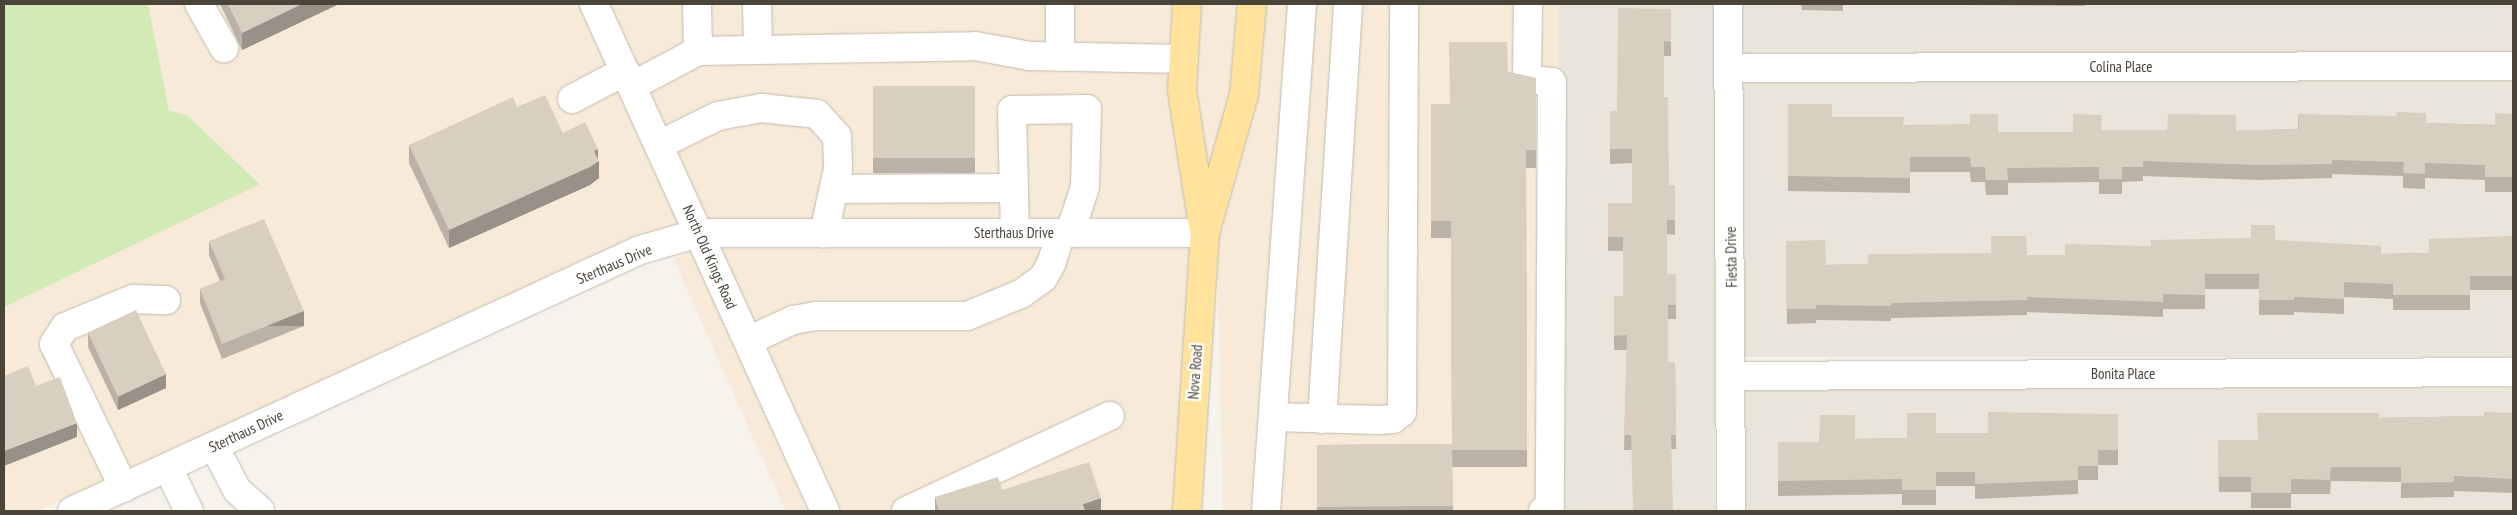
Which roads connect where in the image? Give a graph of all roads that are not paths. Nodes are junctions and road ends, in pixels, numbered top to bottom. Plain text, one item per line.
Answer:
1 (199, 4) edge
2 (594, 4) edge
3 (697, 4) edge
4 (757, 4) edge
5 (1060, 4) edge
6 (1187, 4) edge
7 (1252, 4) edge
8 (1302, 4) edge
9 (1348, 4) edge
10 (1404, 4) edge
11 (1528, 4) edge
12 (1728, 4) edge
13 (224, 48) dead end
14 (758, 49) junction
15 (698, 51) junction
16 (1060, 57) junction
17 (1184, 59) junction
18 (2513, 66) edge
19 (1729, 68) junction
20 (628, 78) junction
21 (572, 99) dead end
22 (659, 145) junction
23 (1014, 188) junction
24 (834, 189) junction
25 (699, 233) junction
26 (824, 233) junction
27 (1015, 233) junction
28 (1066, 233) junction
29 (1205, 233) junction
30 (166, 300) dead end
31 (748, 341) junction
32 (2513, 372) edge
33 (1732, 376) junction
34 (1110, 416) dead end
35 (1273, 417) junction
36 (1322, 419) junction
37 (214, 446) junction
38 (168, 468) junction
39 (124, 488) junction
40 (72, 511) edge
41 (189, 511) edge
42 (260, 511) edge
43 (825, 511) edge
44 (906, 511) edge
45 (1187, 511) edge
46 (1266, 511) edge
47 (1543, 511) edge
48 (1731, 511) edge

1 - 13 street
2 - 20 street, North Old Kings Road
3 - 15 street
4 - 14 street
5 - 16 street
6 - 17 main road, Nova Road
7 - 29 main road, Nova Road
8 - 35 street
9 - 36 street
10 - 36 street
11 - 47 street
12 - 19 street, Fiesta Drive
14 - 15 street
14 - 16 street
15 - 20 street
16 - 17 street
17 - 29 main road, Nova Road
18 - 19 street, Colina Place
19 - 33 street, Fiesta Drive
20 - 21 street
20 - 22 street, North Old Kings Road
22 - 24 street
22 - 25 street, North Old Kings Road
23 - 24 street
23 - 27 street
23 - 28 street
24 - 26 street
25 - 26 street, Sterthaus Drive
25 - 31 street, North Old Kings Road
25 - 37 street, Sterthaus Drive
26 - 27 street, Sterthaus Drive
27 - 28 street, Sterthaus Drive
28 - 29 street, Sterthaus Drive
28 - 31 street
29 - 45 main road, Nova Road
30 - 39 street
31 - 43 street, North Old Kings Road
32 - 33 street, Bonita Place
33 - 48 street, Fiesta Drive
34 - 44 street
35 - 36 street
35 - 46 street
37 - 38 street, Sterthaus Drive
37 - 42 street
38 - 39 street, Sterthaus Drive
38 - 41 street
39 - 40 street, Sterthaus Drive

